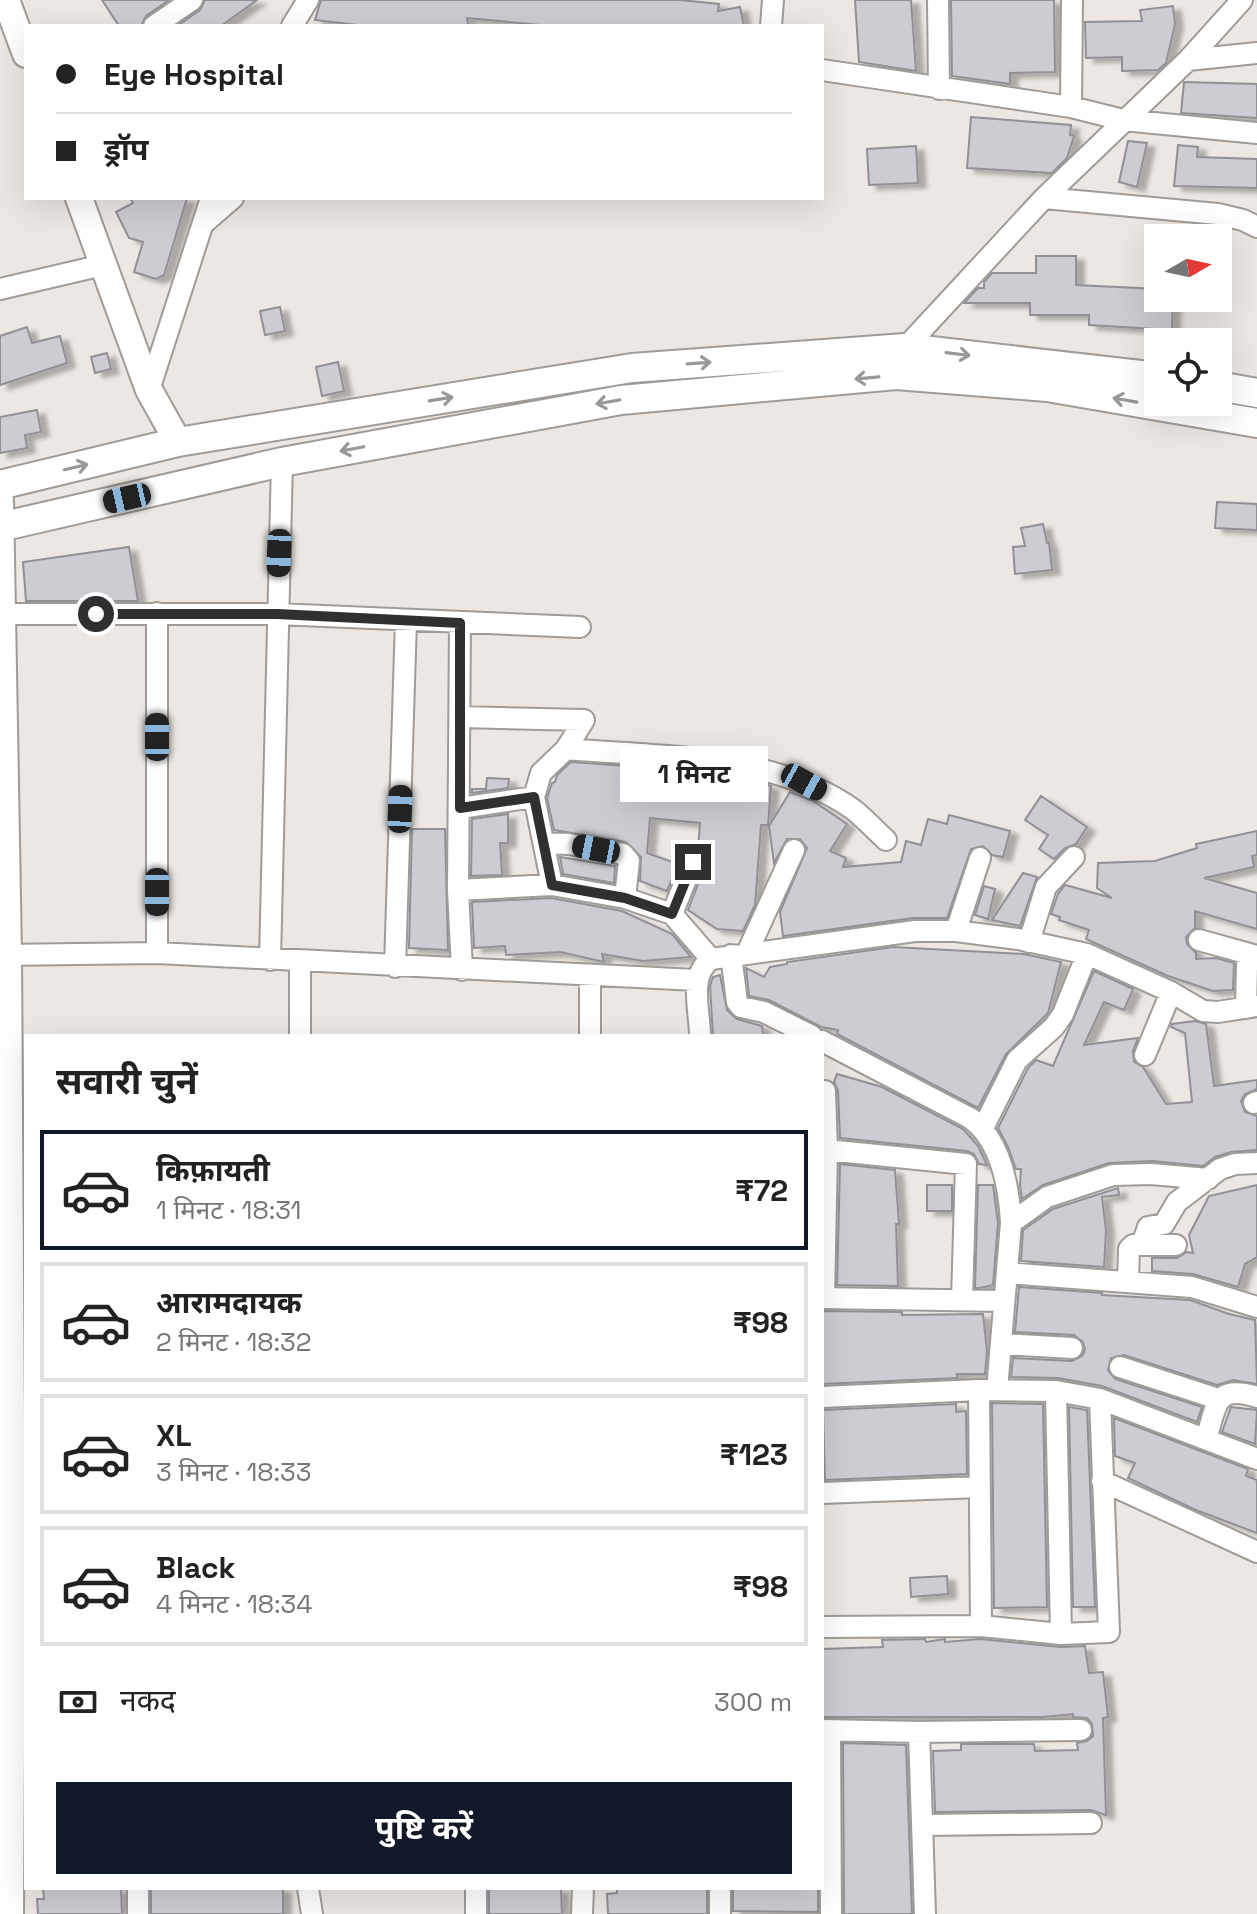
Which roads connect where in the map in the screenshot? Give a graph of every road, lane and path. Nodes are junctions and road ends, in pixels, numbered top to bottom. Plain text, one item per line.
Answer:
1 (6, 0) edge
2 (192, 0) edge
3 (308, 0) edge
4 (773, 0) edge
5 (938, 0) edge
6 (1072, 0) edge
7 (1242, 0) edge
8 (157, 24) edge
9 (293, 24) edge
10 (771, 24) edge
11 (24, 49) edge
12 (1257, 53) edge
13 (1188, 60) junction
14 (824, 70) edge
15 (939, 89) junction
16 (1071, 107) junction
17 (1123, 120) junction
18 (1257, 133) edge
19 (1044, 198) junction
20 (80, 200) edge
21 (210, 200) edge
22 (231, 200) edge
23 (203, 224) junction
24 (1257, 227) edge
25 (103, 265) junction
26 (0, 289) edge
27 (905, 348) junction
28 (1144, 375) edge
29 (1232, 389) edge
30 (149, 390) junction
31 (1257, 393) edge
32 (1257, 423) edge
33 (178, 442) junction
34 (282, 462) junction
35 (0, 485) edge
36 (1, 518) edge
37 (157, 613) junction
38 (4, 614) junction
39 (277, 614) junction
40 (406, 620) junction
41 (460, 623) junction
42 (580, 627) dead end
43 (461, 717) junction
44 (566, 749) junction
45 (534, 797) junction
46 (460, 808) junction
47 (886, 840) dead end
48 (544, 843) junction
49 (794, 850) dead end
50 (1074, 857) dead end
51 (980, 858) dead end
52 (693, 862) dead end
53 (552, 885) junction
54 (458, 890) junction
55 (625, 898) junction
56 (672, 914) junction
57 (956, 931) junction
58 (1199, 940) dead end
59 (1029, 942) junction
60 (157, 953) junction
61 (4, 954) edge
62 (1087, 954) junction
63 (730, 956) junction
64 (1257, 956) edge
65 (270, 960) junction
66 (300, 961) junction
67 (395, 967) junction
68 (462, 970) junction
69 (590, 977) junction
70 (696, 980) junction
71 (1171, 992) junction
72 (1252, 1007) edge
73 (300, 1034) edge
74 (590, 1034) edge
75 (700, 1034) edge
76 (808, 1034) edge
77 (824, 1042) edge
78 (1145, 1055) dead end
79 (824, 1091) edge
80 (983, 1128) junction
81 (827, 1150) junction
82 (1257, 1163) edge
83 (1208, 1179) junction
84 (1011, 1223) junction
85 (824, 1224) edge
86 (18, 1244) edge
87 (1142, 1245) junction
88 (1176, 1245) dead end
89 (1007, 1273) junction
90 (1128, 1281) junction
91 (824, 1298) edge
92 (962, 1300) junction
93 (1003, 1301) junction
94 (1256, 1301) edge
95 (1001, 1344) junction
96 (1072, 1348) dead end
97 (1120, 1367) dead end
98 (988, 1390) junction
99 (1056, 1391) junction
100 (824, 1397) edge
101 (1257, 1397) edge
102 (1100, 1399) junction
103 (1218, 1399) junction
104 (1206, 1439) junction
105 (1257, 1459) edge
106 (1102, 1481) junction
107 (980, 1487) junction
108 (824, 1493) edge
109 (1257, 1552) edge
110 (13, 1579) edge
111 (981, 1626) junction
112 (824, 1627) edge
113 (1061, 1634) junction
114 (826, 1730) edge
115 (1081, 1730) dead end
116 (919, 1732) junction
117 (1091, 1823) dead end
118 (924, 1825) junction
119 (5, 1829) edge
120 (138, 1890) edge
121 (308, 1890) edge
122 (476, 1890) edge
123 (583, 1890) edge
124 (720, 1890) edge
125 (10, 1914) edge
126 (138, 1914) edge
127 (312, 1914) edge
128 (476, 1914) edge
129 (582, 1914) edge
130 (720, 1914) edge
131 (831, 1914) edge
132 (925, 1914) edge

1 - 11 street
2 - 8 street
3 - 9 street
4 - 10 street
5 - 15 street
6 - 16 street
7 - 13 street
12 - 13 street
13 - 17 street
14 - 15 street
15 - 16 street
16 - 17 street
17 - 18 street
17 - 19 street
19 - 24 street
19 - 27 street
20 - 25 street
21 - 23 street
22 - 23 street
23 - 30 street
25 - 26 street
25 - 30 street
27 -> 28 main road
33 -> 27 main road
29 - 31 main road
30 - 33 street
32 -> 34 main road
35 -> 33 main road
34 - 36 main road
34 - 39 street
36 - 38 street
37 - 38 street
37 - 39 street
37 - 60 street
38 - 61 street
39 - 40 street
39 - 65 street
40 - 41 street
40 - 67 street
41 - 42 street
41 - 43 street
43 - 44 street
43 - 46 street
44 - 45 street
44 - 47 street
45 - 46 street
45 - 48 street
46 - 54 street
48 - 53 street
48 - 55 street
49 - 63 street
50 - 59 street
51 - 57 street
52 - 56 street
53 - 54 street
53 - 55 street
54 - 68 street
55 - 56 street
56 - 63 street
57 - 59 street
57 - 63 street
58 - 64 street
59 - 62 street
60 - 61 street
60 - 65 street
61 - 86 street
62 - 71 street
62 - 80 street
63 - 70 street
63 - 76 street
64 - 72 street
65 - 66 street
66 - 67 street
66 - 73 street
67 - 68 street
68 - 69 street
69 - 70 street
69 - 74 street
70 - 75 street
71 - 72 street
71 - 78 street
77 - 80 street
79 - 81 street
80 - 84 street
81 - 85 street
81 - 92 street
82 - 83 street
83 - 84 street
83 - 87 street
84 - 89 street
86 - 110 street
87 - 88 street
87 - 90 street
89 - 90 street
89 - 93 street
90 - 94 street
91 - 92 street
92 - 93 street
93 - 95 street
95 - 96 street
95 - 98 street
97 - 103 street
98 - 99 street
98 - 100 street
98 - 107 street
99 - 102 street
99 - 113 street
101 - 103 street
102 - 104 street
102 - 106 street
103 - 104 street
104 - 105 street
106 - 109 street
106 - 113 street
107 - 108 street
107 - 111 street
110 - 119 street
111 - 112 street
111 - 113 street
114 - 116 street
114 - 131 street
115 - 116 street
116 - 118 street
117 - 118 street
118 - 132 street
119 - 125 street
120 - 126 street
121 - 127 street
122 - 128 street
123 - 129 street
124 - 130 street

